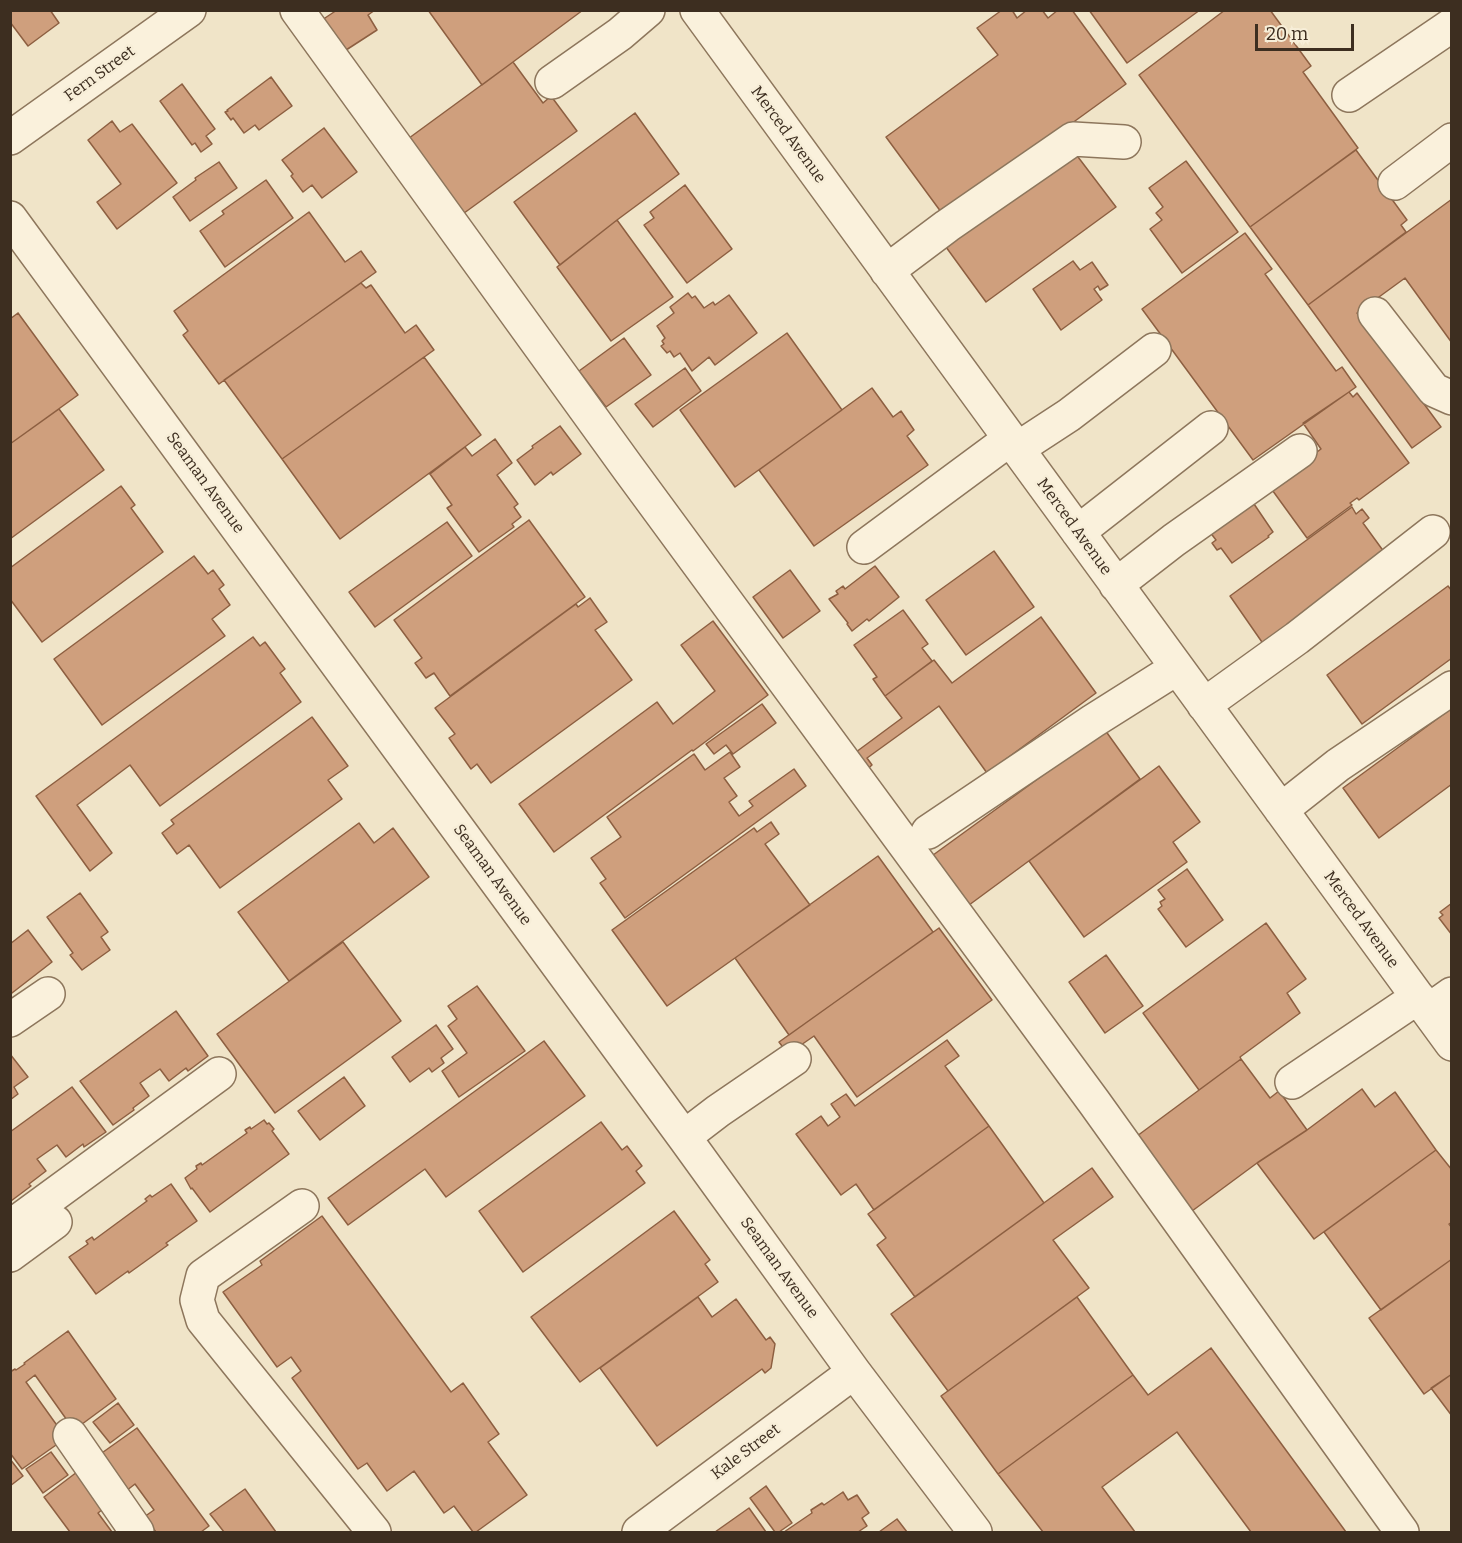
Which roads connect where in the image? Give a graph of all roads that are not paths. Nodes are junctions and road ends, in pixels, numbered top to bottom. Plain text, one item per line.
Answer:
1 (189, 10) edge
2 (297, 10) edge
3 (648, 10) edge
4 (697, 10) edge
5 (1444, 10) edge
6 (1452, 23) edge
7 (552, 82) dead end
8 (1349, 95) dead end
9 (10, 138) edge
10 (1452, 140) edge
11 (1124, 142) dead end
12 (1395, 183) dead end
13 (10, 218) edge
14 (20, 253) edge
15 (887, 271) junction
16 (1375, 314) dead end
17 (1154, 350) dead end
18 (1452, 398) edge
19 (1211, 428) dead end
20 (1014, 444) junction
21 (1300, 452) dead end
22 (1078, 532) junction
23 (1433, 532) dead end
24 (864, 547) dead end
25 (1116, 585) junction
26 (1177, 668) junction
27 (1452, 687) edge
28 (1204, 705) junction
29 (1281, 810) junction
30 (928, 832) dead end
31 (48, 994) dead end
32 (1432, 1001) edge
33 (10, 1020) edge
34 (1452, 1044) edge
35 (794, 1059) dead end
36 (219, 1074) dead end
37 (1292, 1082) dead end
38 (211, 1108) dead end
39 (684, 1137) junction
40 (302, 1206) dead end
41 (10, 1227) edge
42 (10, 1255) edge
43 (854, 1372) junction
44 (70, 1435) dead end
45 (137, 1533) edge
46 (374, 1533) edge
47 (639, 1533) edge
48 (975, 1533) edge
49 (1402, 1533) edge

1 - 9 street, Fern Street
2 - 49 street
3 - 7 street
4 - 15 street, Merced Avenue
5 - 6 street
6 - 8 street
10 - 12 street
11 - 15 street
13 - 14 street, Seaman Avenue
14 - 39 street, Seaman Avenue
15 - 20 street, Merced Avenue
16 - 18 street
17 - 20 street
19 - 22 street
20 - 22 street, Merced Avenue
20 - 24 street
21 - 25 street
22 - 25 street, Merced Avenue
23 - 28 street
25 - 26 street, Merced Avenue
26 - 28 street, Merced Avenue
26 - 30 street
27 - 29 street
28 - 29 street, Merced Avenue
29 - 32 street, Merced Avenue
31 - 33 street
32 - 34 street, Merced Avenue
32 - 37 street
35 - 39 street
36 - 41 street
38 - 42 street
39 - 43 street, Seaman Avenue
40 - 46 street
43 - 47 street, Kale Street
43 - 48 street, Seaman Avenue
44 - 45 street

